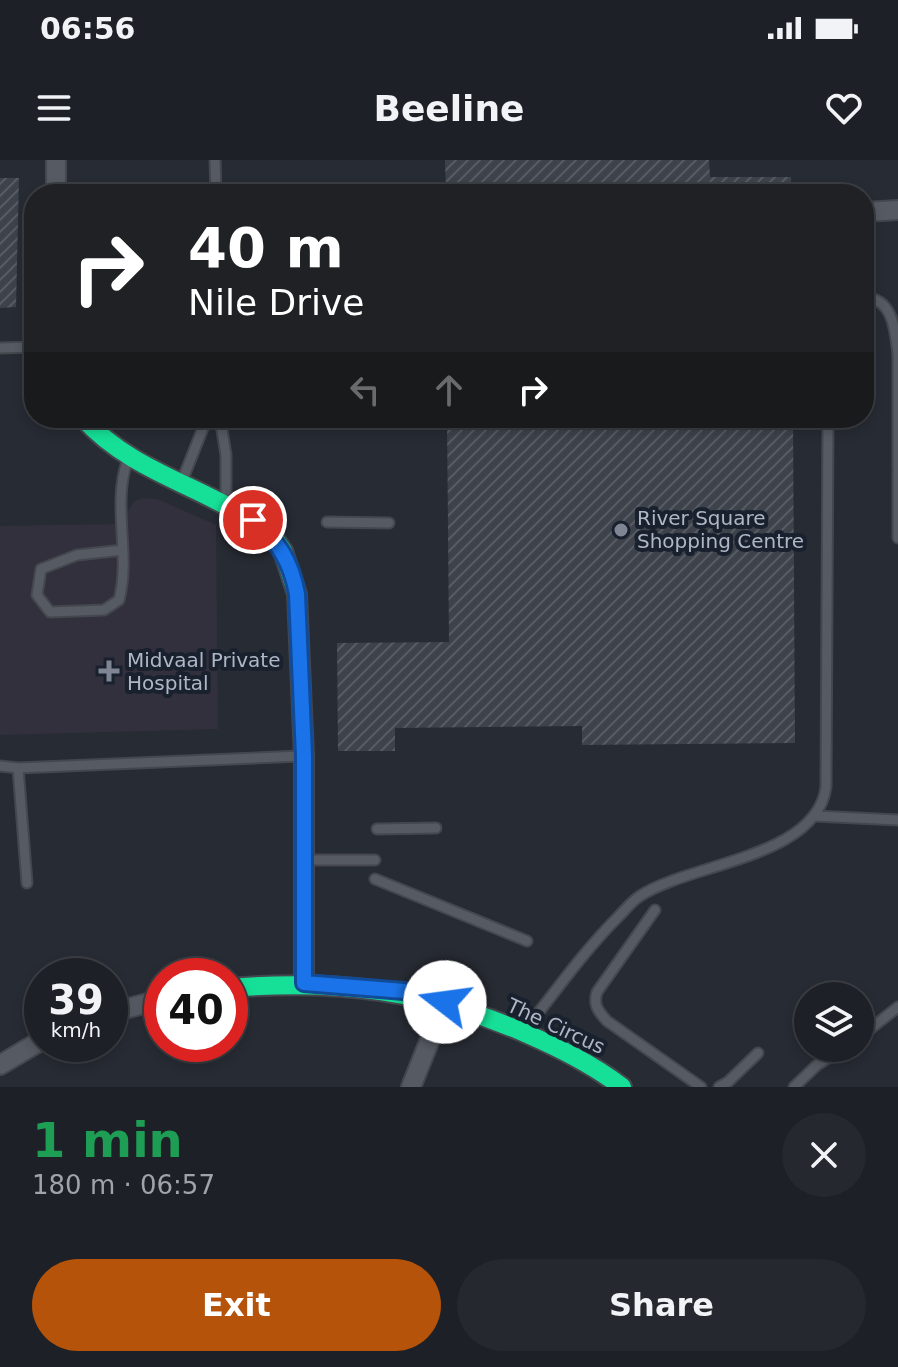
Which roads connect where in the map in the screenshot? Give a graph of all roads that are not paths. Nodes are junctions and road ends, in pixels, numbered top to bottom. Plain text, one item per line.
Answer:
1 (56, 160) edge
2 (215, 160) edge
3 (56, 184) edge
4 (216, 184) edge
5 (898, 210) edge
6 (874, 211) edge
7 (874, 300) edge
8 (24, 347) edge
9 (0, 348) edge
10 (898, 354) edge
11 (91, 428) edge
12 (203, 428) edge
13 (222, 428) edge
14 (828, 428) edge
15 (128, 459) junction
16 (898, 471) edge
17 (180, 484) junction
18 (226, 506) junction
19 (327, 522) dead end
20 (389, 523) dead end
21 (898, 538) edge
22 (123, 550) junction
23 (304, 756) junction
24 (0, 766) edge
25 (18, 768) junction
26 (814, 816) junction
27 (898, 820) edge
28 (436, 828) dead end
29 (377, 829) dead end
30 (303, 860) junction
31 (375, 860) dead end
32 (375, 879) dead end
33 (27, 883) dead end
34 (655, 910) dead end
35 (527, 941) dead end
36 (304, 983) junction
37 (248, 987) edge
38 (445, 1002) junction
39 (898, 1007) edge
40 (874, 1026) edge
41 (523, 1032) junction
42 (24, 1051) edge
43 (758, 1053) dead end
44 (822, 1062) edge
45 (0, 1065) edge
46 (411, 1087) edge
47 (622, 1087) edge
48 (701, 1087) edge
49 (719, 1087) edge
50 (794, 1087) edge

1 - 3 street
2 - 4 lane
5 - 6 street
7 - 10 lane
8 - 9 lane
10 - 16 lane
11 - 15 street
12 - 17 lane
13 - 18 lane
14 - 26 lane
15 - 17 street
15 - 22 lane
16 - 21 lane
17 - 18 street
18 - 23 street
19 - 20 lane
22 - 22 lane
23 - 25 lane
23 - 30 street
24 - 25 lane
25 - 33 lane
26 - 27 lane
26 - 41 lane
28 - 29 lane
30 - 31 lane
30 - 36 street
32 - 35 lane
34 - 48 lane
36 - 37 street, The Circus
36 - 38 street, The Circus
38 - 41 street, The Circus
38 - 46 street
39 - 40 lane
41 - 47 street, The Circus
42 - 45 street
43 - 49 lane
44 - 50 lane

